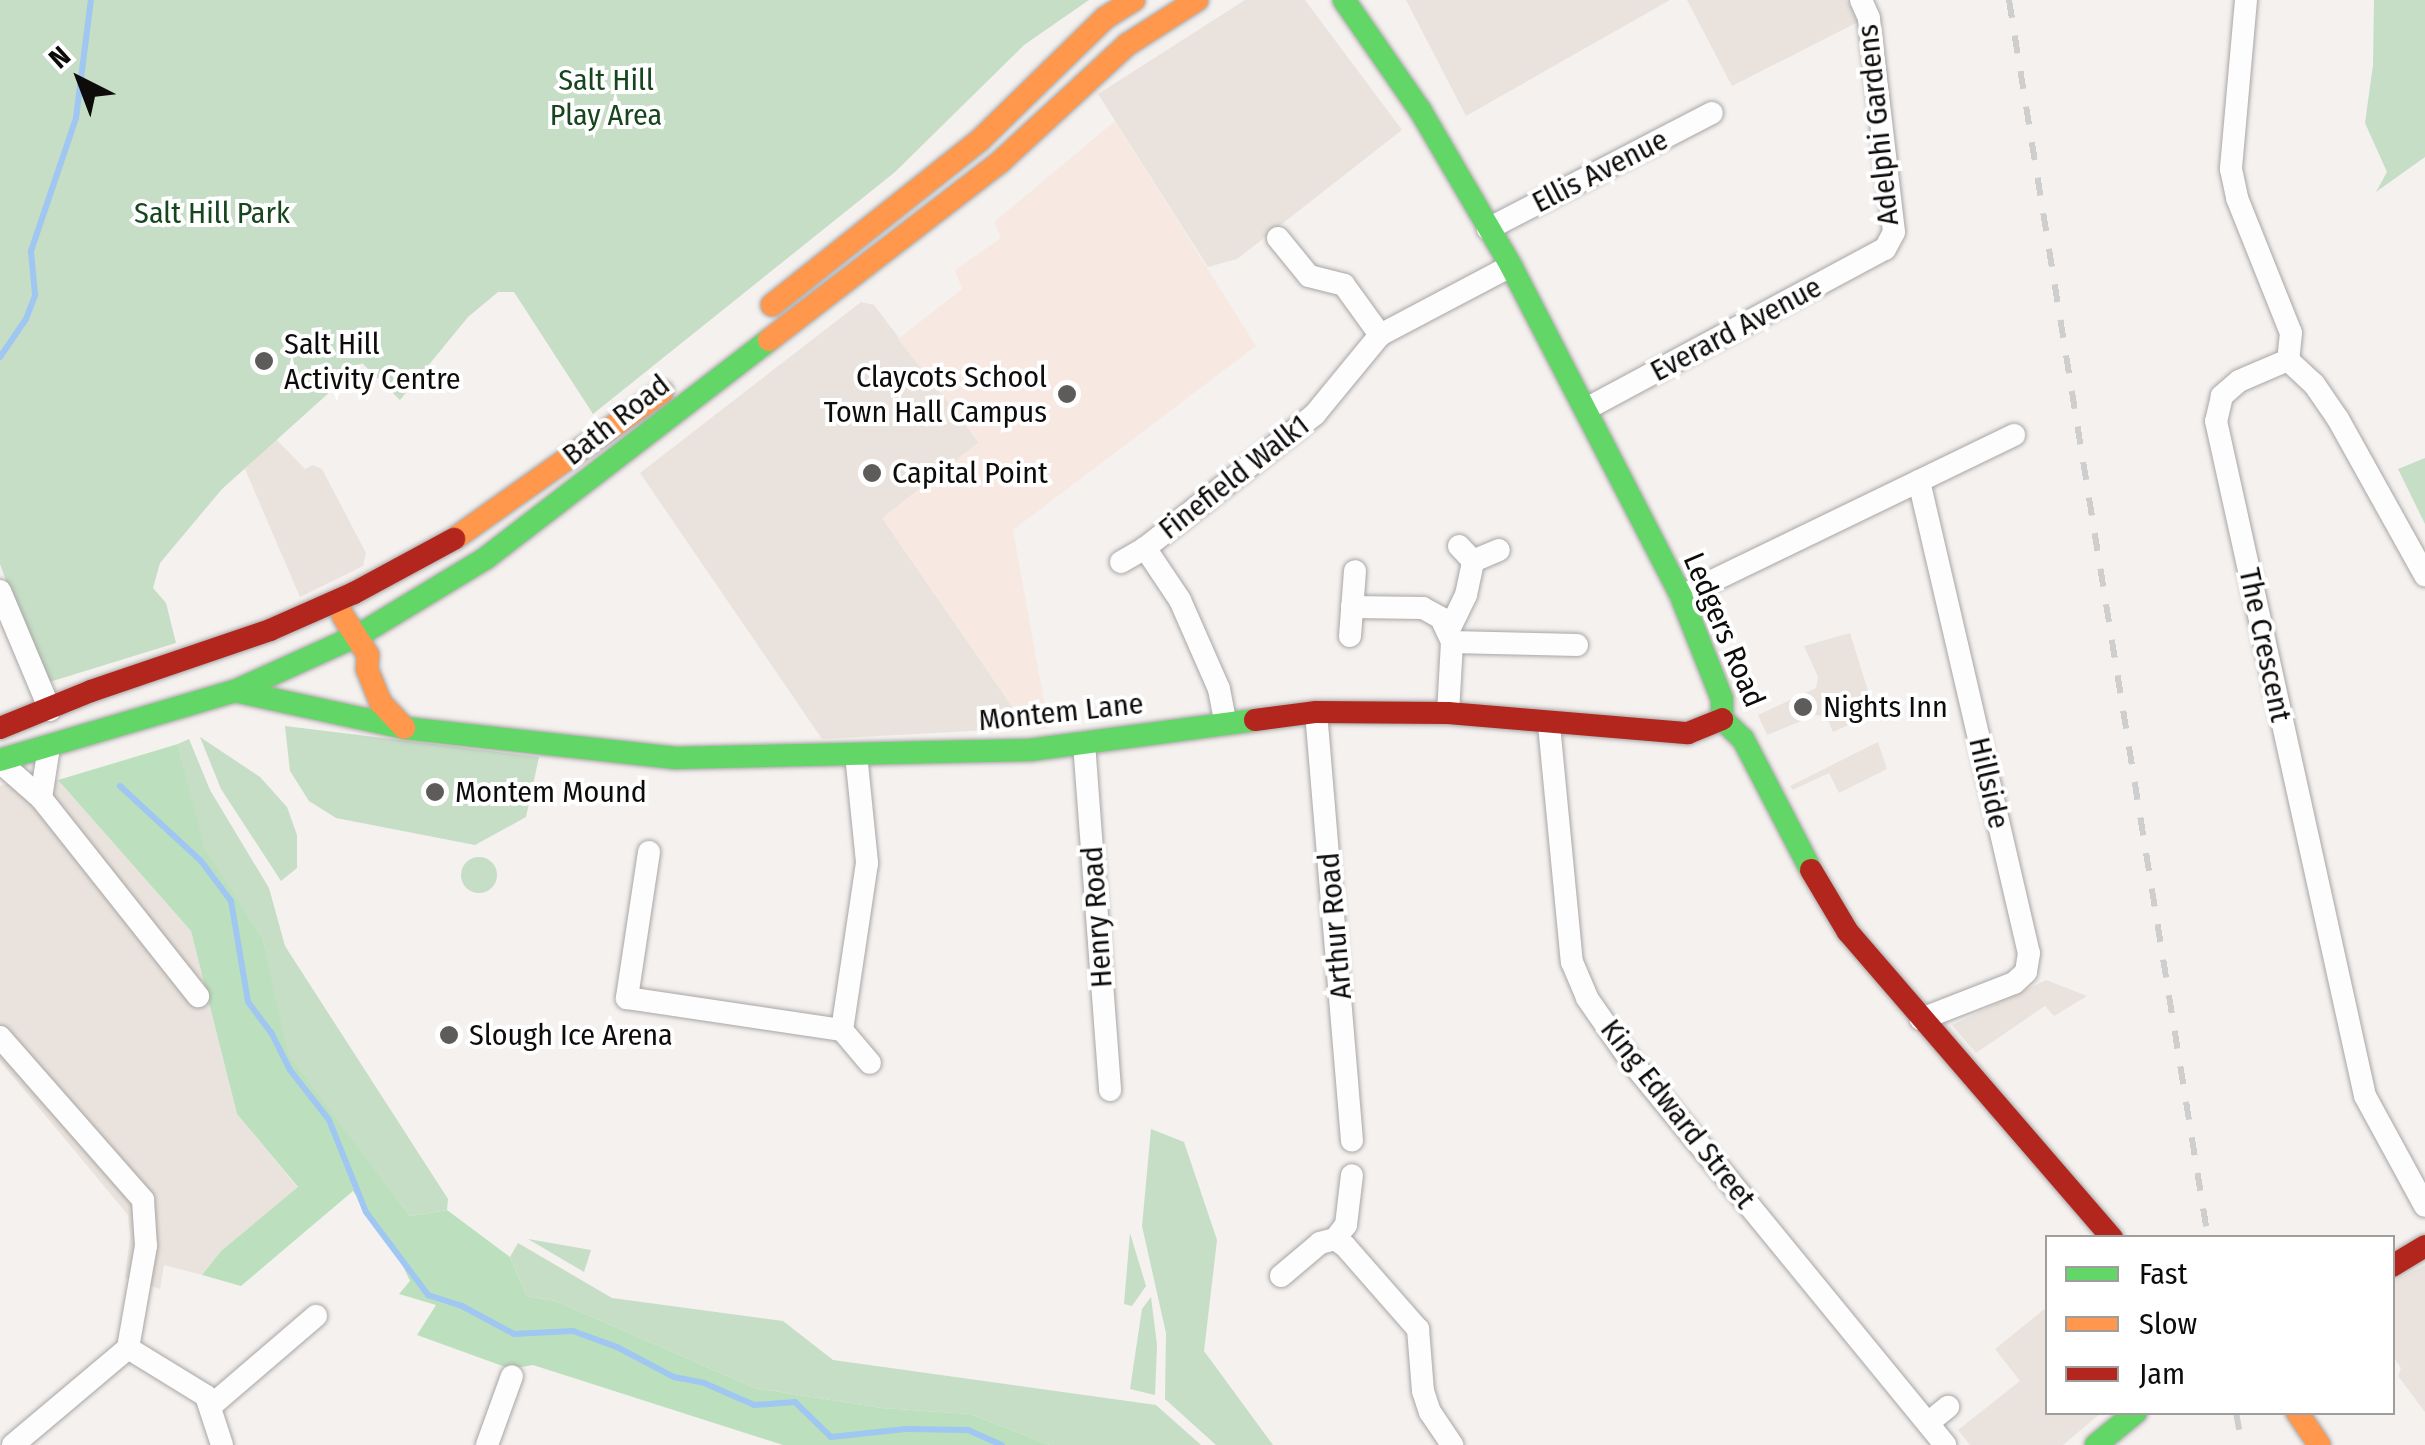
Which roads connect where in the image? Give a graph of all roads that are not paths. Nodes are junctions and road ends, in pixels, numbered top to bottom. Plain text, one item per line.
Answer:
1 (1134, 0) edge
2 (1197, 0) edge
3 (1344, 0) edge
4 (1862, 0) edge
5 (2246, 0) edge
6 (1712, 113) dead end
7 (1488, 229) junction
8 (1278, 238) dead end
9 (1885, 249) joint
10 (1511, 266) junction
11 (753, 320) dead end
12 (1380, 335) junction
13 (2288, 360) junction
14 (677, 380) dead end
15 (1586, 409) junction
16 (2014, 435) dead end
17 (1919, 481) junction
18 (1145, 548) junction
19 (1499, 550) dead end
20 (1121, 562) dead end
21 (1355, 571) dead end
22 (2425, 576) edge
23 (0, 591) edge
24 (1681, 596) junction
25 (329, 604) junction
26 (1352, 607) junction
27 (359, 636) junction
28 (1350, 636) dead end
29 (1450, 637) junction
30 (1577, 645) dead end
31 (367, 669) junction
32 (235, 692) junction
33 (50, 710) junction
34 (1316, 712) junction
35 (1448, 713) junction
36 (326, 714) junction
37 (1722, 719) junction
38 (1225, 720) junction
39 (1548, 724) junction
40 (0, 728) edge
41 (404, 728) junction
42 (85, 735) junction
43 (1084, 743) junction
44 (49, 747) junction
45 (856, 754) junction
46 (0, 761) edge
47 (41, 798) junction
48 (649, 852) dead end
49 (198, 996) dead end
50 (1921, 1019) junction
51 (842, 1030) junction
52 (0, 1037) edge
53 (870, 1063) dead end
54 (1110, 1090) dead end
55 (1352, 1140) dead end
56 (1352, 1175) dead end
57 (2425, 1206) edge
58 (2109, 1235) edge
59 (1335, 1239) junction
60 (2425, 1246) edge
61 (2395, 1264) edge
62 (1280, 1276) dead end
63 (316, 1316) dead end
64 (128, 1348) junction
65 (512, 1376) dead end
66 (212, 1405) junction
67 (1948, 1407) dead end
68 (2132, 1415) edge
69 (2299, 1415) edge
70 (1928, 1423) junction
71 (1445, 1436) edge
72 (15, 1444) edge
73 (222, 1445) edge
74 (488, 1445) edge
75 (1945, 1445) edge
76 (2096, 1445) edge
77 (2319, 1445) edge

1 - 11 main road
2 - 27 main road, Bath Road
3 - 7 main road, Ledgers Road
4 - 9 street, Adelphi Gardens
5 - 13 street
6 - 7 street, Ellis Avenue
7 - 10 main road, Ledgers Road
8 - 12 street
9 - 15 street, Everard Avenue
10 - 12 street, Finefield Walk1
10 - 15 main road, Ledgers Road
12 - 18 street, Finefield Walk1
13 - 22 street
13 - 57 street, The Crescent
14 - 25 main road, Bath Road
15 - 24 main road, Ledgers Road
16 - 17 street
17 - 24 street
17 - 50 street, Hillside
18 - 20 street, Finefield Walk1
18 - 38 street, Finefield Walk1
19 - 29 street
21 - 26 street
23 - 33 street
24 - 37 main road, Ledgers Road
25 - 27 main road
25 - 33 main road, Bath Road
26 - 28 street
26 - 29 street
27 - 31 main road
27 - 32 main road, Bath Road
29 - 30 street
29 - 35 street
31 - 36 main road
31 - 41 main road
32 - 36 main road, Montem Lane
32 - 42 main road, Bath Road
33 - 40 main road, Bath Road
33 - 42 main road
34 - 35 main road, Montem Lane
34 - 38 main road, Montem Lane
34 - 55 street, Arthur Road
35 - 39 main road, Montem Lane
36 - 41 main road, Montem Lane
37 - 39 main road, Montem Lane
37 - 50 main road, Ledgers Road
38 - 43 main road, Montem Lane
39 - 70 street, King Edward Street
41 - 45 main road, Montem Lane
42 - 44 main road, Bath Road
43 - 45 main road, Montem Lane
43 - 54 street, Henry Road
44 - 46 main road, Bath Road
44 - 47 street
45 - 51 street
46 - 47 street
47 - 49 street
48 - 51 street
50 - 58 main road, Ledgers Road
51 - 53 street
52 - 64 street
56 - 59 street
59 - 62 street
59 - 71 street
60 - 61 main road
63 - 66 street
64 - 66 street
64 - 72 street
65 - 74 street
66 - 73 street
67 - 70 street
68 - 76 main road
69 - 77 main road
70 - 75 street, King Edward Street

